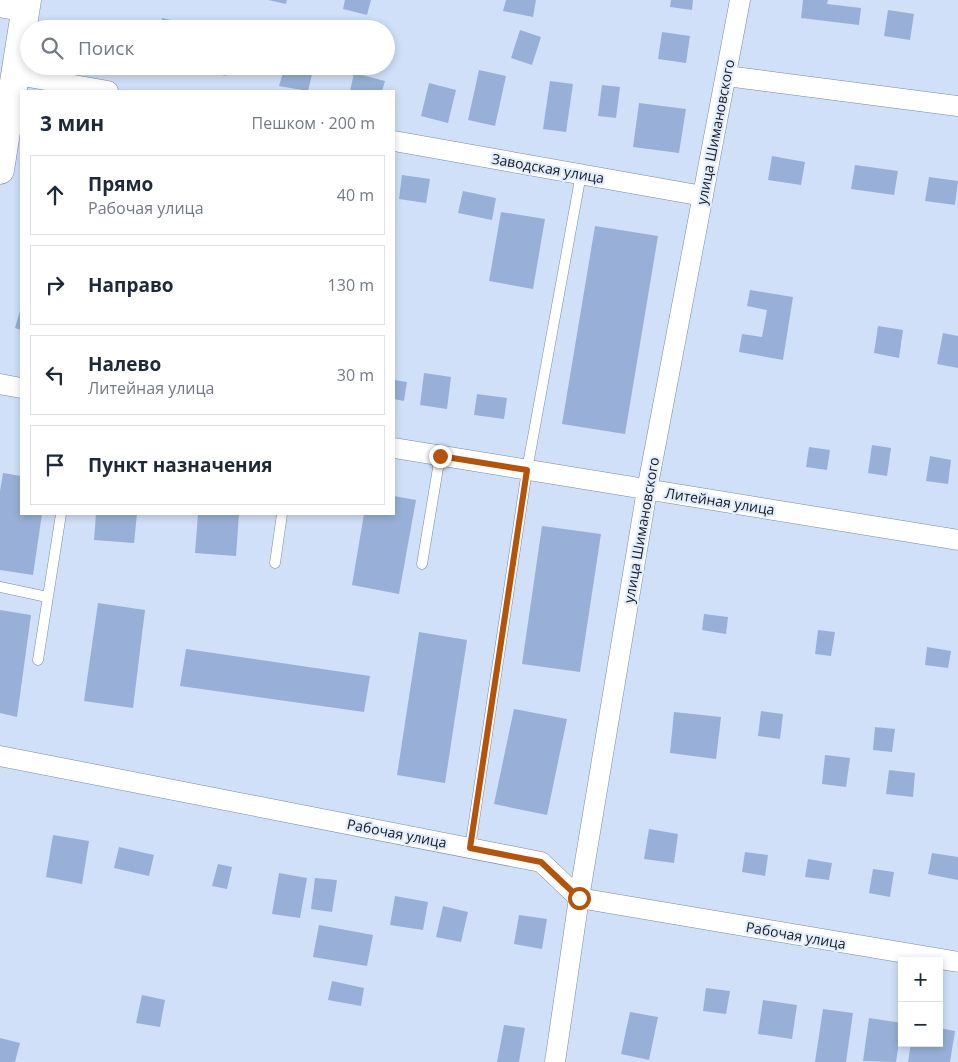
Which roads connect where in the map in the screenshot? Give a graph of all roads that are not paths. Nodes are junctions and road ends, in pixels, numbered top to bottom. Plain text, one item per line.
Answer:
1 (740, 0) edge
2 (18, 6) edge
3 (17, 75) junction
4 (727, 76) junction
5 (102, 90) edge
6 (958, 106) edge
7 (395, 141) edge
8 (0, 170) edge
9 (582, 174) junction
10 (703, 196) junction
11 (0, 384) edge
12 (20, 388) edge
13 (395, 448) edge
14 (440, 456) junction
15 (527, 470) junction
16 (647, 490) junction
17 (61, 515) edge
18 (282, 515) edge
19 (958, 540) edge
20 (275, 563) dead end
21 (422, 564) dead end
22 (0, 588) edge
23 (47, 597) junction
24 (38, 660) dead end
25 (0, 756) edge
26 (470, 848) junction
27 (579, 898) junction
28 (958, 962) edge
29 (555, 1062) edge

1 - 4 street, улица Шимановского
2 - 3 street
3 - 5 street
3 - 8 street
4 - 6 street
4 - 10 street, улица Шимановского
7 - 9 street, Заводская улица
9 - 10 street, Заводская улица
9 - 15 lane
10 - 16 street, улица Шимановского
11 - 12 street
13 - 14 street, Литейная улица
14 - 15 street, Литейная улица
14 - 21 lane
15 - 16 street, Литейная улица
15 - 26 lane
16 - 19 street, Литейная улица
16 - 27 street, улица Шимановского
17 - 23 lane
18 - 20 lane
22 - 23 lane
23 - 24 lane
25 - 26 street, Рабочая улица
26 - 27 street, Рабочая улица
27 - 28 street, Рабочая улица
27 - 29 street, улица Шимановского

